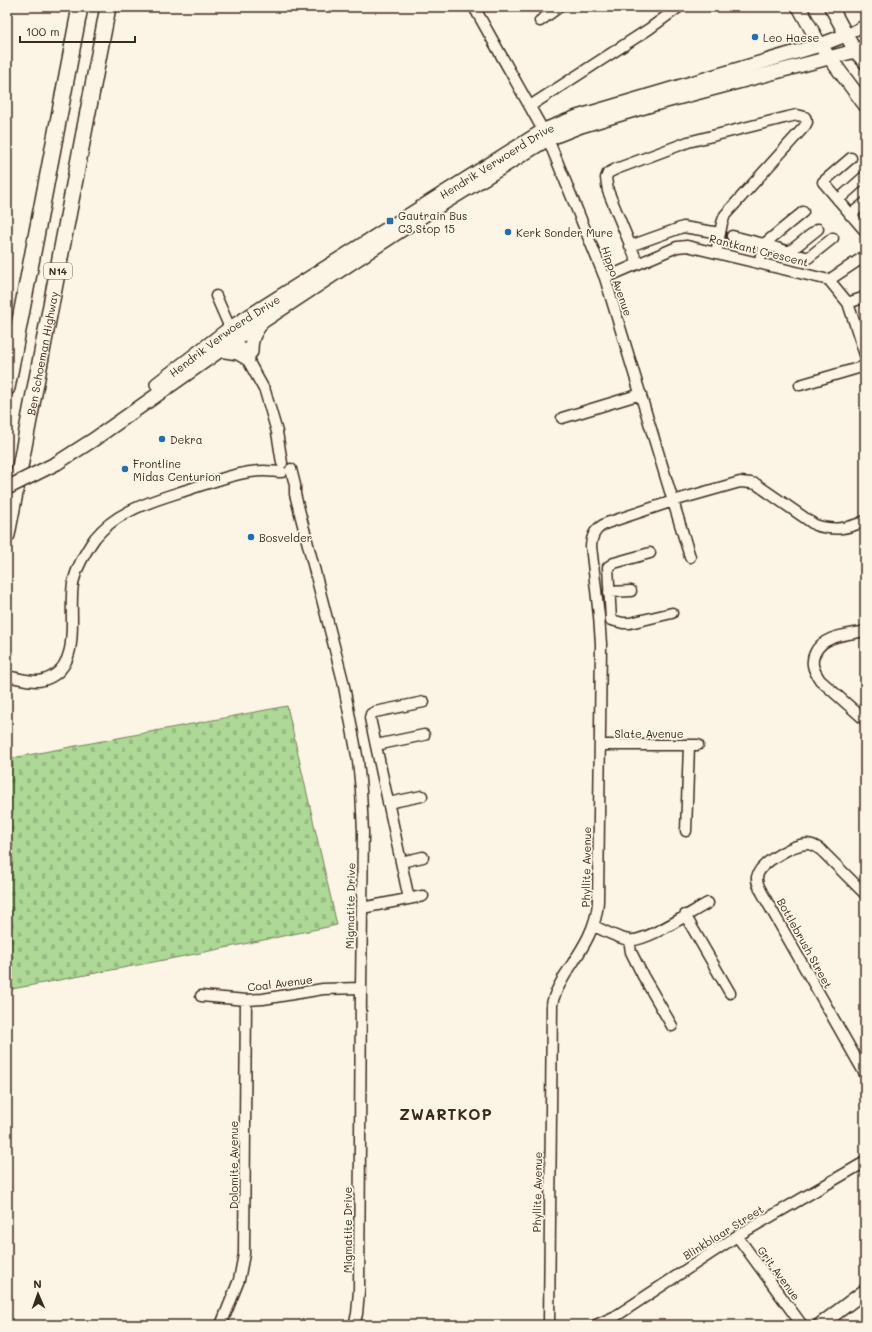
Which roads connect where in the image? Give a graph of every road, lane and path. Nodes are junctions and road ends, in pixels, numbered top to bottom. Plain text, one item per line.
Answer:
1 (80, 7) edge
2 (108, 7) edge
3 (474, 7) edge
4 (559, 7) edge
5 (679, 7) edge
6 (831, 7) edge
7 (800, 10) edge
8 (540, 21) dead end
9 (865, 25) edge
10 (846, 35) junction
11 (820, 45) junction
12 (860, 48) edge
13 (829, 58) junction
14 (865, 62) edge
15 (865, 105) edge
16 (530, 106) junction
17 (546, 135) junction
18 (851, 158) dead end
19 (865, 176) edge
20 (838, 200) junction
21 (865, 203) edge
22 (803, 212) dead end
23 (850, 215) junction
24 (818, 229) dead end
25 (708, 231) junction
26 (865, 231) edge
27 (720, 233) junction
28 (732, 236) dead end
29 (833, 238) dead end
30 (764, 244) junction
31 (630, 246) junction
32 (711, 251) junction
33 (789, 252) junction
34 (865, 256) edge
35 (759, 263) junction
36 (638, 264) junction
37 (605, 278) junction
38 (828, 280) junction
39 (216, 296) dead end
40 (865, 297) edge
41 (848, 303) junction
42 (265, 319) junction
43 (236, 332) junction
44 (219, 350) junction
45 (249, 355) junction
46 (865, 355) edge
47 (865, 366) edge
48 (800, 385) dead end
49 (7, 388) edge
50 (641, 394) junction
51 (562, 418) dead end
52 (55, 460) junction
53 (285, 467) junction
54 (7, 481) edge
55 (7, 488) edge
56 (673, 501) junction
57 (865, 521) edge
58 (7, 535) edge
59 (650, 553) dead end
60 (690, 557) dead end
61 (631, 591) dead end
62 (609, 592) junction
63 (672, 613) dead end
64 (611, 615) junction
65 (599, 616) junction
66 (865, 632) edge
67 (7, 676) edge
68 (424, 702) dead end
69 (865, 720) edge
70 (424, 735) dead end
71 (376, 745) junction
72 (600, 745) junction
73 (422, 796) dead end
74 (388, 803) junction
75 (686, 831) dead end
76 (423, 857) dead end
77 (401, 862) junction
78 (865, 894) edge
79 (423, 896) dead end
80 (409, 899) junction
81 (708, 903) dead end
82 (362, 908) junction
83 (685, 915) junction
84 (594, 926) junction
85 (629, 940) junction
86 (361, 988) junction
87 (730, 994) dead end
88 (202, 996) dead end
89 (246, 1000) junction
90 (672, 1026) dead end
91 (865, 1074) edge
92 (865, 1162) edge
93 (737, 1236) junction
94 (865, 1292) edge
95 (221, 1325) edge
96 (354, 1325) edge
97 (549, 1325) edge
98 (596, 1325) edge
99 (802, 1325) edge
100 (820, 1325) edge

1 - 49 highway, N14
2 - 58 highway, Ben Schoeman Highway / N14
3 - 16 street, Hippo Avenue
4 - 8 street
5 - 16 street
6 - 10 main road
7 - 11 main road
9 - 10 street, Hendrik Verwoerd Drive
10 - 11 main road, Hendrik Verwoerd Drive
10 - 12 main road
11 - 13 main road
11 - 17 main road, Hendrik Verwoerd Drive
12 - 13 main road, Hendrik Verwoerd Drive
12 - 14 main road
13 - 15 main road
13 - 17 main road, Hendrik Verwoerd Drive
16 - 17 street, Hippo Avenue
17 - 37 street, Hippo Avenue
17 - 42 main road, Hendrik Verwoerd Drive
17 - 43 main road, Hendrik Verwoerd Drive
18 - 20 street
19 - 20 street
20 - 23 street
21 - 23 street
22 - 30 street
23 - 26 street
24 - 33 street
25 - 27 street
25 - 31 street
25 - 32 street
27 - 31 street
27 - 32 street
28 - 30 street
29 - 33 street
30 - 33 street
30 - 35 street
31 - 36 street
32 - 35 street, Rantkant Crescent
32 - 36 street, Rantkant Crescent
34 - 38 street
35 - 38 street, Rantkant Crescent
36 - 37 street, Rantkant Crescent
37 - 50 street, Hippo Avenue
38 - 41 street
39 - 43 street, Migmatite Drive
40 - 41 street
41 - 46 street
42 - 43 main road, Hendrik Verwoerd Drive
42 - 45 main road
43 - 44 main road, Hendrik Verwoerd Drive
43 - 45 street, Migmatite Drive
43 - 52 main road, Hendrik Verwoerd Drive
44 - 45 main road
44 - 52 main road, Hendrik Verwoerd Drive
45 - 53 street, Migmatite Drive
47 - 48 street
50 - 51 street
50 - 56 street, Hippo Avenue
52 - 54 main road, Hendrik Verwoerd Drive
52 - 55 main road, Hendrik Verwoerd Drive, bridge
53 - 67 street
53 - 82 street, Migmatite Drive
56 - 57 street
56 - 60 street, Hippo Avenue
56 - 65 street, Phyllite Avenue
59 - 62 street
61 - 62 street
62 - 64 street
63 - 64 street
64 - 65 street
65 - 72 street, Phyllite Avenue
66 - 69 street
68 - 71 street
70 - 71 street
71 - 74 street
72 - 75 street, Slate Avenue
72 - 84 street, Phyllite Avenue
73 - 74 street
74 - 77 street
76 - 77 street
77 - 80 street
78 - 91 street, Bottlebrush Street
79 - 80 street
80 - 82 street
81 - 83 street
82 - 86 street, Migmatite Drive
83 - 85 street
83 - 87 street
84 - 85 street
84 - 97 street, Phyllite Avenue
85 - 90 street
86 - 89 street, Coal Avenue
86 - 96 street, Migmatite Drive
88 - 89 street, Coal Avenue
89 - 95 street, Dolomite Avenue
92 - 93 street, Blinkblaar Street
93 - 98 street, Blinkblaar Street
93 - 99 street, Grit Avenue
94 - 100 main road

